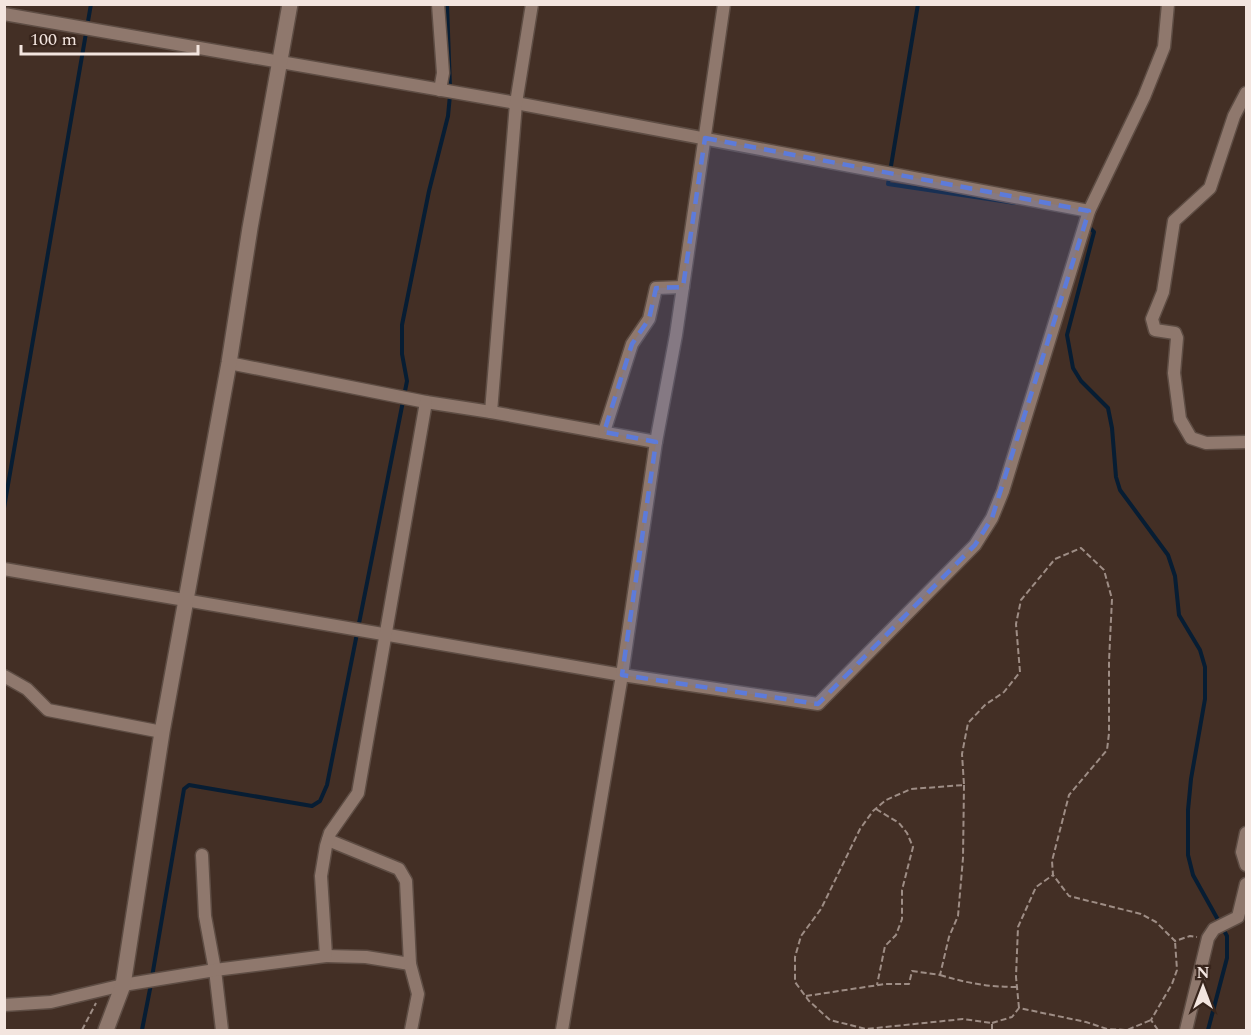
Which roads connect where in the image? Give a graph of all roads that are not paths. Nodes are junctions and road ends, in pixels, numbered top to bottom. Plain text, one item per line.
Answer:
1 (290, 4) edge
2 (438, 4) edge
3 (532, 4) edge
4 (724, 4) edge
5 (1168, 4) edge
6 (4, 14) edge
7 (280, 62) junction
8 (440, 90) junction
9 (1246, 93) edge
10 (516, 103) junction
11 (705, 138) junction
12 (1089, 211) junction
13 (683, 287) junction
14 (229, 363) junction
15 (426, 402) junction
16 (490, 412) junction
17 (604, 432) junction
18 (656, 442) junction
19 (1246, 442) edge
20 (4, 568) edge
21 (185, 600) junction
22 (384, 634) junction
23 (622, 675) junction
24 (4, 676) edge
25 (162, 732) junction
26 (1246, 833) edge
27 (328, 840) junction
28 (202, 855) dead end
29 (1246, 865) edge
30 (1246, 884) edge
31 (326, 956) junction
32 (410, 964) junction
33 (215, 970) junction
34 (123, 986) junction
35 (4, 1005) edge
36 (106, 1030) edge
37 (222, 1030) edge
38 (411, 1030) edge
39 (562, 1030) edge
40 (1186, 1030) edge

1 - 7 street
2 - 8 street
3 - 10 street
4 - 11 street
5 - 12 street
6 - 7 street
7 - 8 street
7 - 14 street
8 - 10 street
9 - 19 street
10 - 11 street
10 - 16 street
11 - 12 street
11 - 13 street
12 - 23 street
13 - 17 street
13 - 18 street
14 - 15 street
14 - 21 street
15 - 16 street
15 - 22 street
16 - 17 street
17 - 18 street
18 - 23 street
20 - 21 street
21 - 22 street
21 - 25 street
22 - 23 street
22 - 27 street
23 - 39 street
24 - 25 street
25 - 34 street
26 - 29 street
27 - 31 street
27 - 32 street
28 - 33 street
30 - 40 street
31 - 32 street
31 - 33 street
32 - 38 street
33 - 34 street
33 - 37 street
34 - 35 street
34 - 36 street

